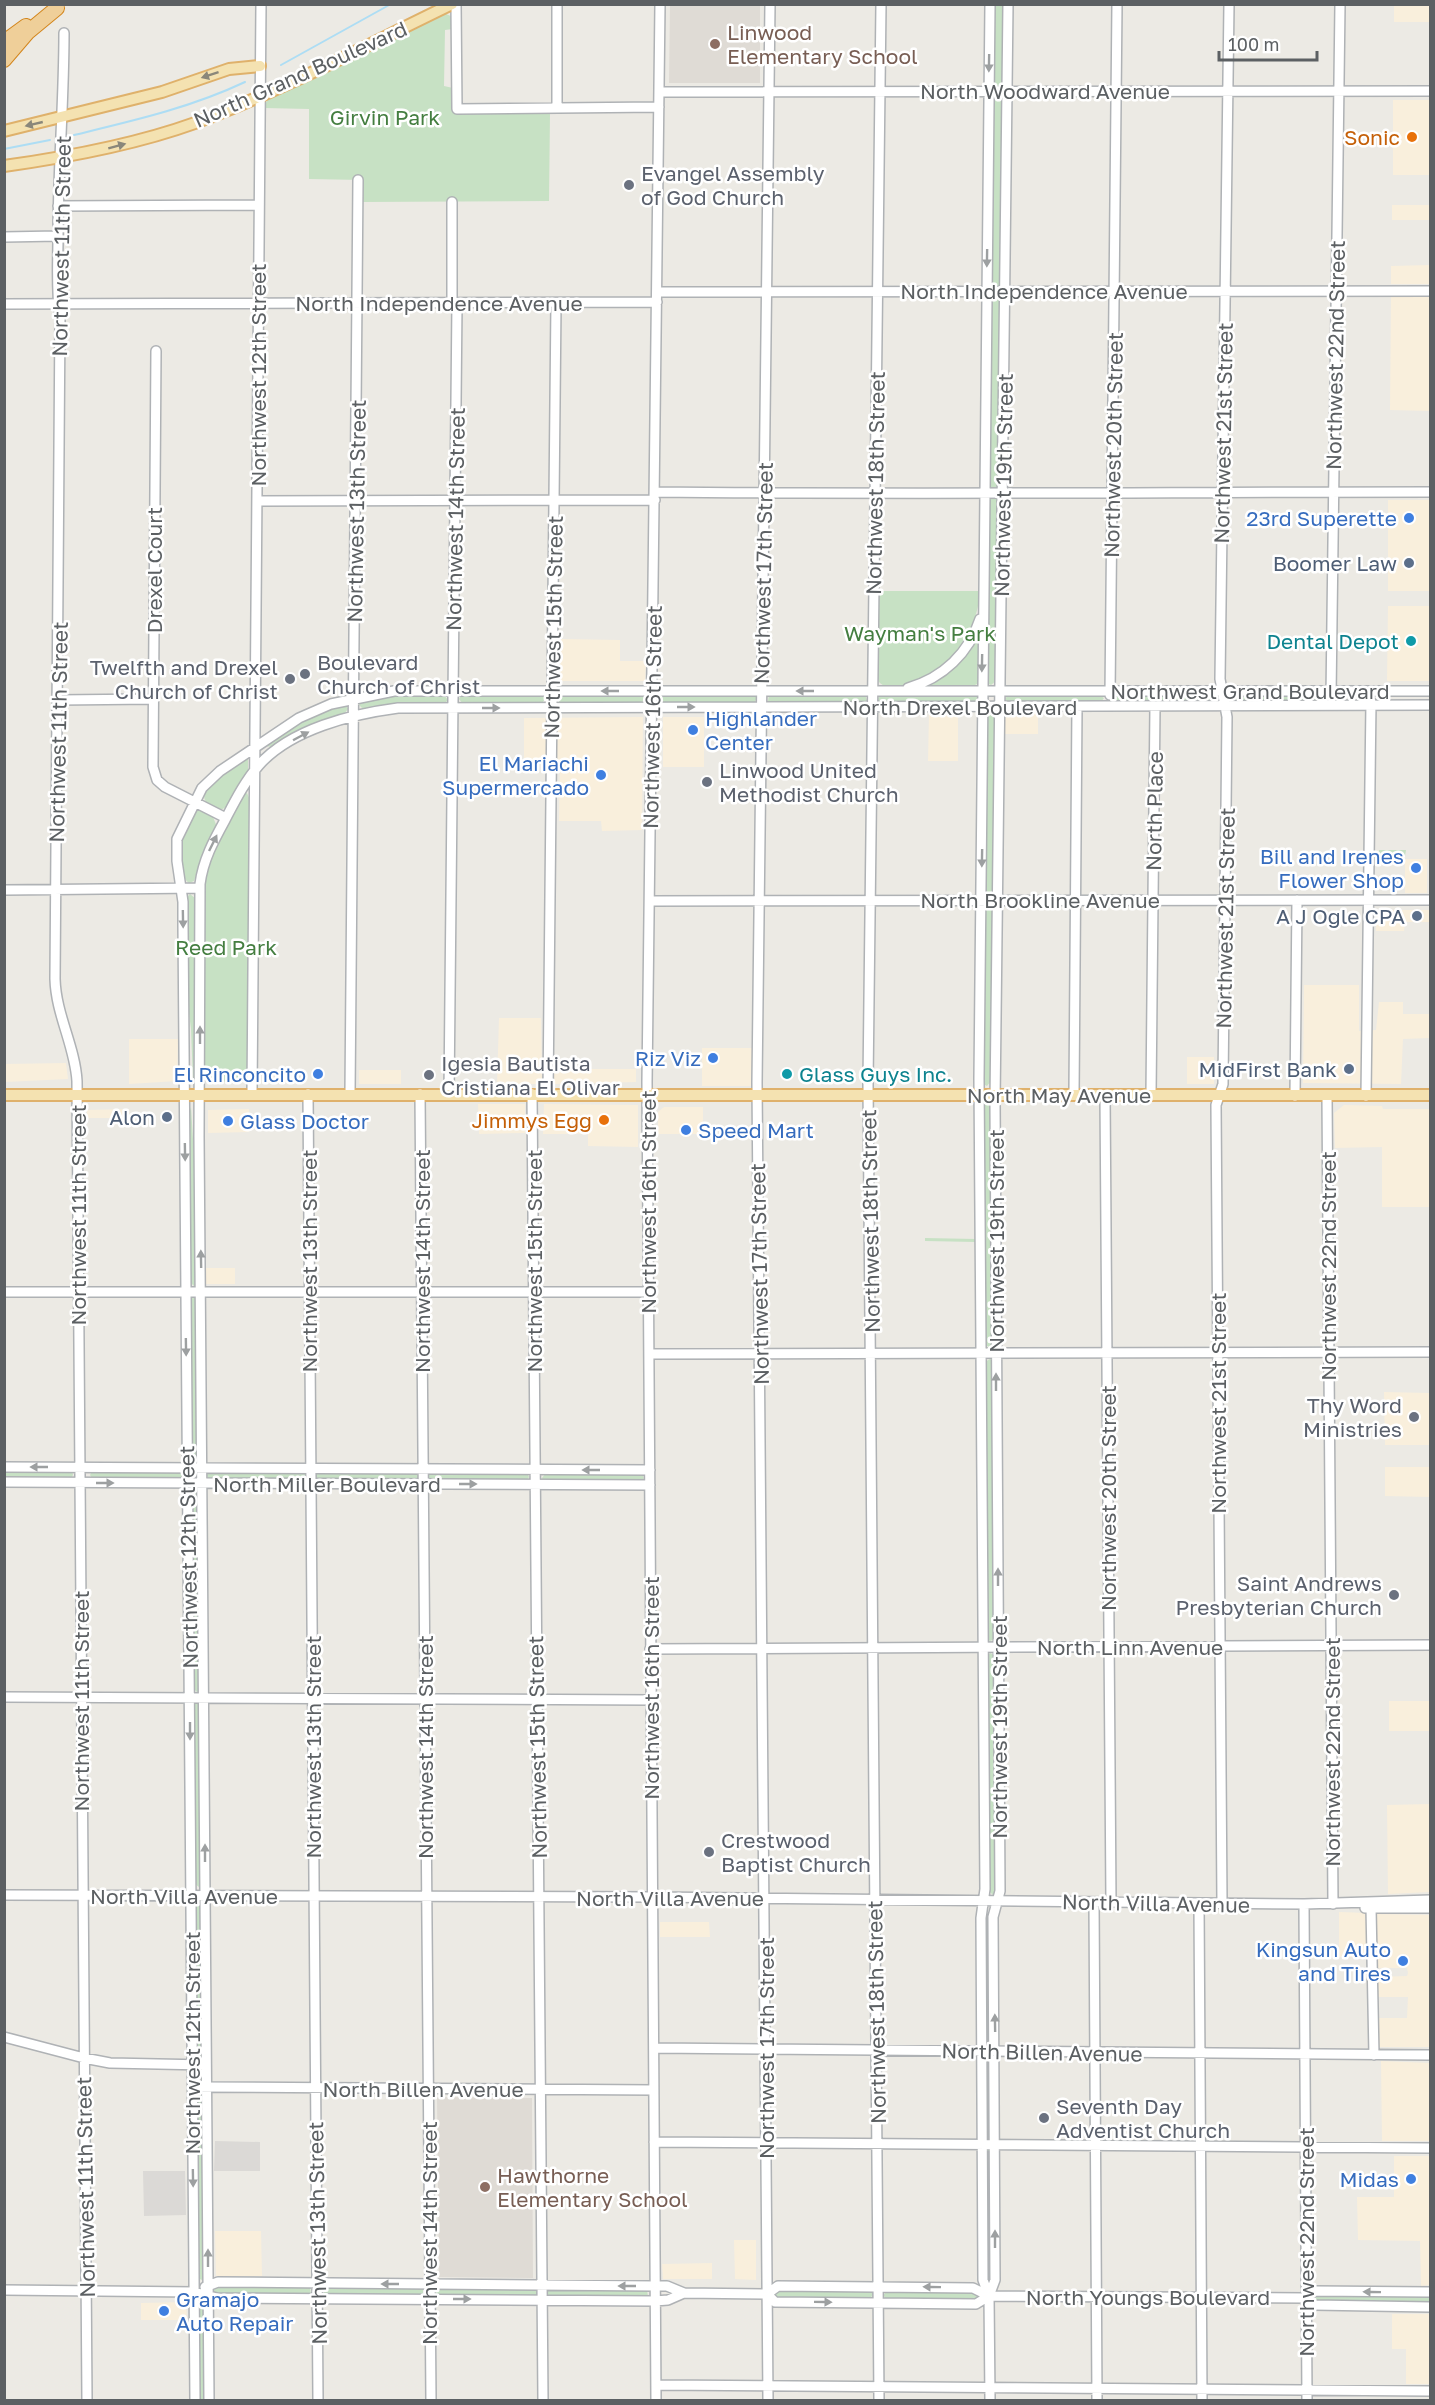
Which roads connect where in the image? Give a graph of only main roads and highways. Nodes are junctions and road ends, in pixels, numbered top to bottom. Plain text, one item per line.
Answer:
1 (454, 4) edge
2 (61, 6) edge
3 (4, 42) edge
4 (4, 60) edge
5 (260, 72) road end
6 (4, 131) edge
7 (4, 166) edge
8 (4, 1095) edge
9 (1431, 1095) edge

7 -> 1 main road, North Grand Boulevard
2 - 3 highway
2 - 4 highway
5 -> 6 main road, North Grand Boulevard
8 - 9 main road, North May Avenue

